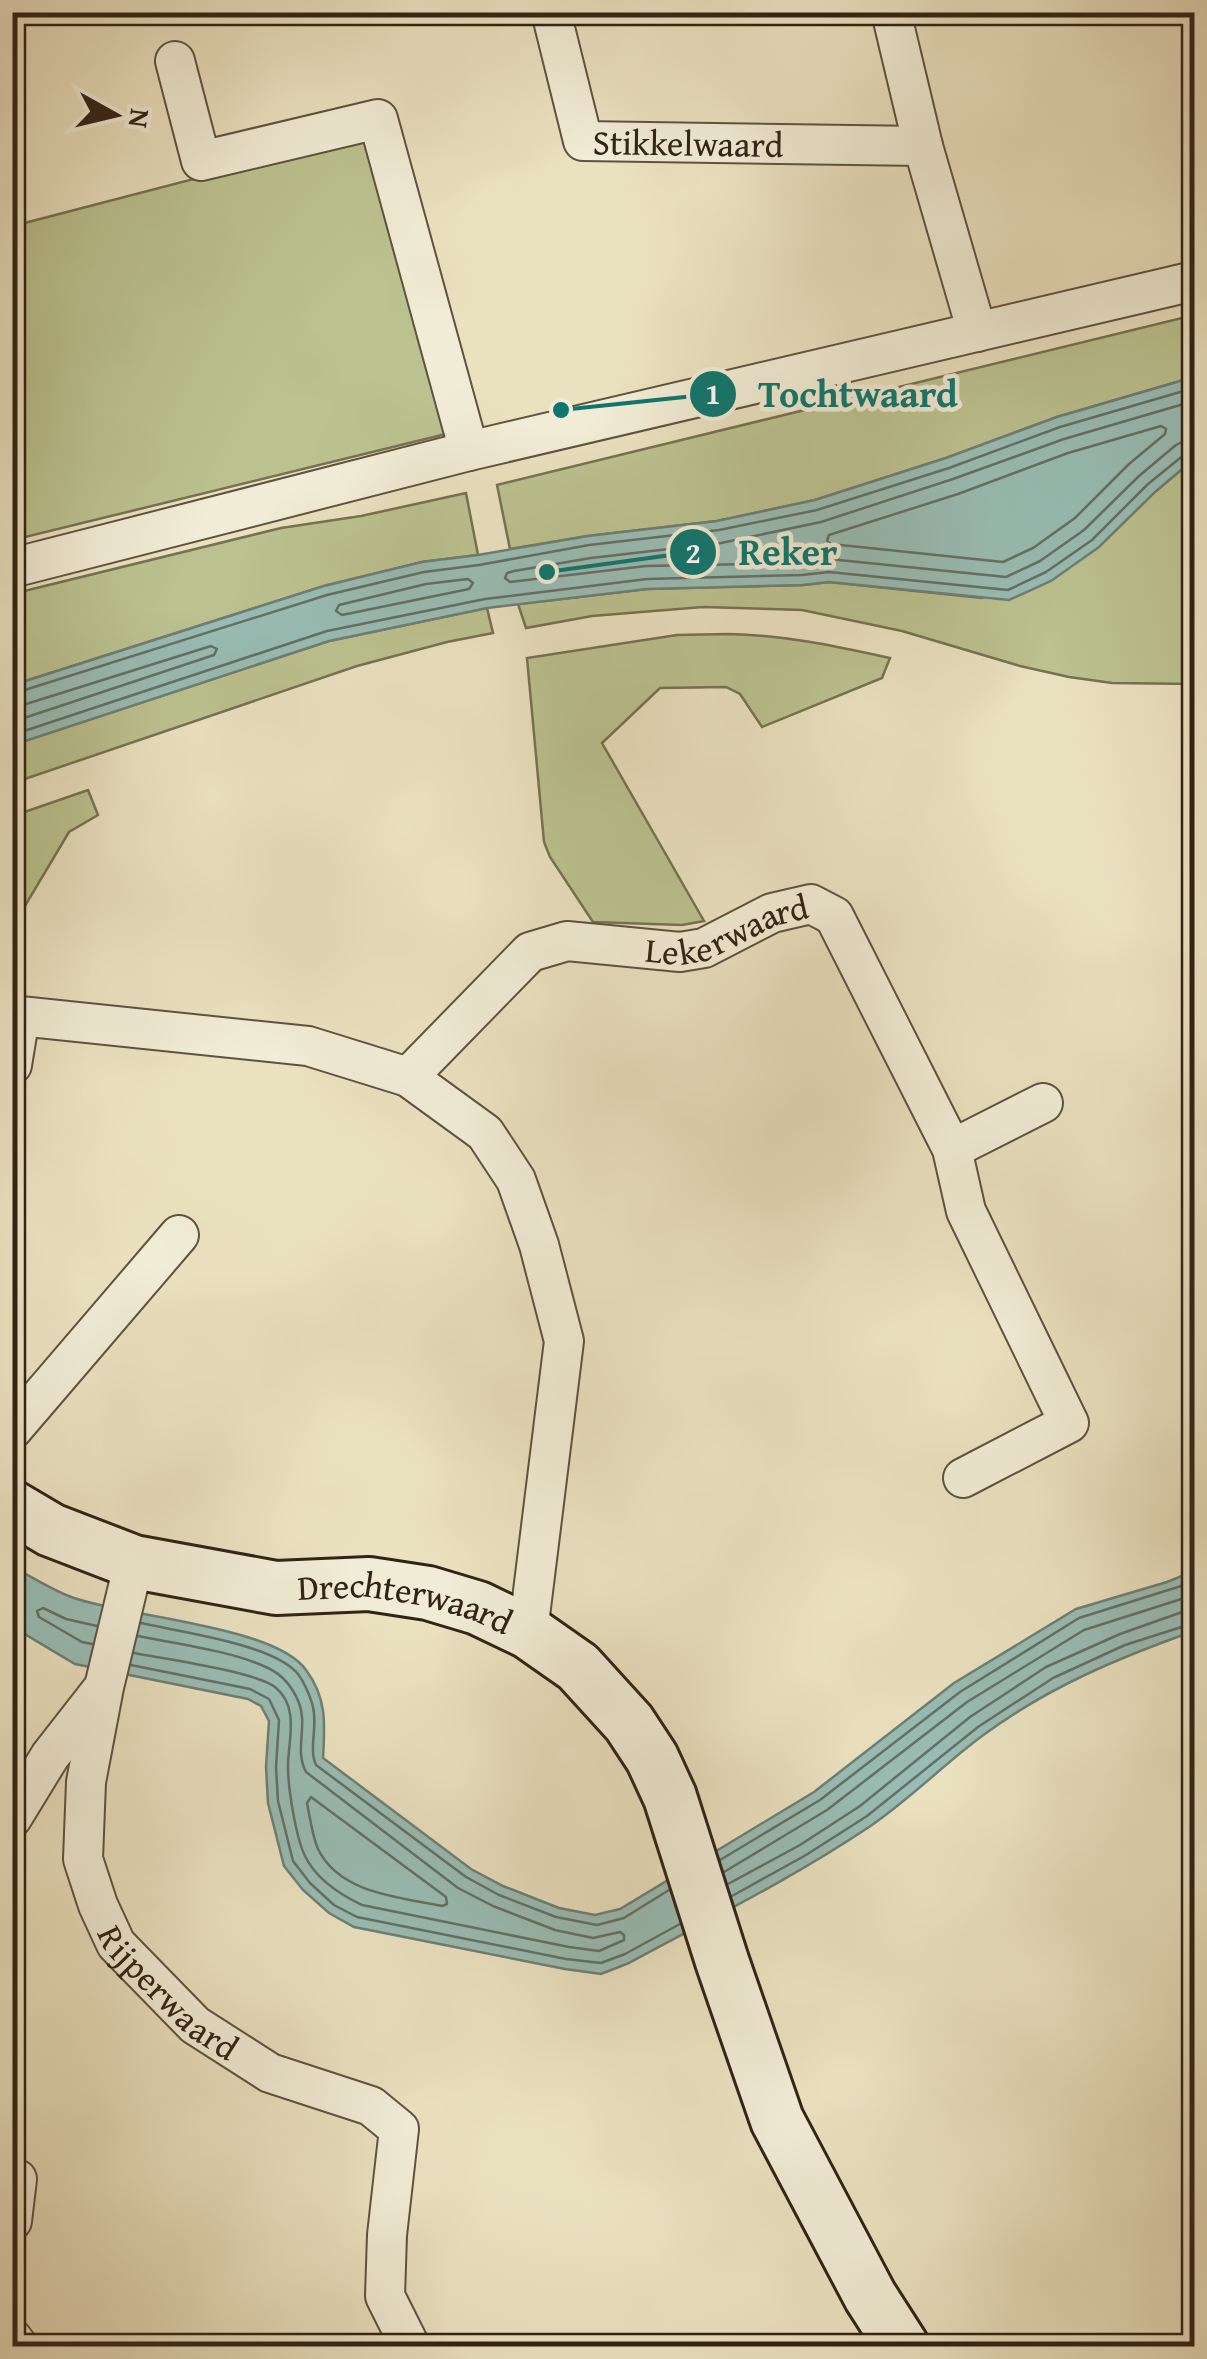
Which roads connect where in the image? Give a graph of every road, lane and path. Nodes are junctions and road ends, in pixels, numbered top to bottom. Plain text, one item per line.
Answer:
1 (552, 12) edge
2 (891, 12) edge
3 (176, 61) dead end
4 (924, 146) junction
5 (1194, 281) edge
6 (976, 332) junction
7 (470, 452) junction
8 (12, 568) edge
9 (12, 1065) edge
10 (408, 1077) junction
11 (1043, 1103) dead end
12 (952, 1149) junction
13 (178, 1235) dead end
14 (12, 1430) edge
15 (963, 1478) dead end
16 (12, 1507) edge
17 (131, 1578) junction
18 (528, 1632) junction
19 (104, 1686) junction
20 (12, 1818) edge
21 (17, 2180) dead end
22 (12, 2222) edge
23 (12, 2338) edge
24 (18, 2346) edge
25 (410, 2346) edge
26 (901, 2346) edge

1 - 4 street, Stikkelwaard
2 - 4 street
3 - 7 street
4 - 6 street
5 - 6 street
6 - 7 street
7 - 8 street
9 - 10 street
10 - 12 street, Lekerwaard
10 - 18 street
11 - 12 street
12 - 15 street, Lekerwaard
13 - 14 street
16 - 17 street, Drechterwaard
17 - 18 street, Drechterwaard
17 - 19 street
18 - 26 street, Drechterwaard
19 - 20 street
19 - 25 street, Rijperwaard
21 - 22 street
23 - 24 street

